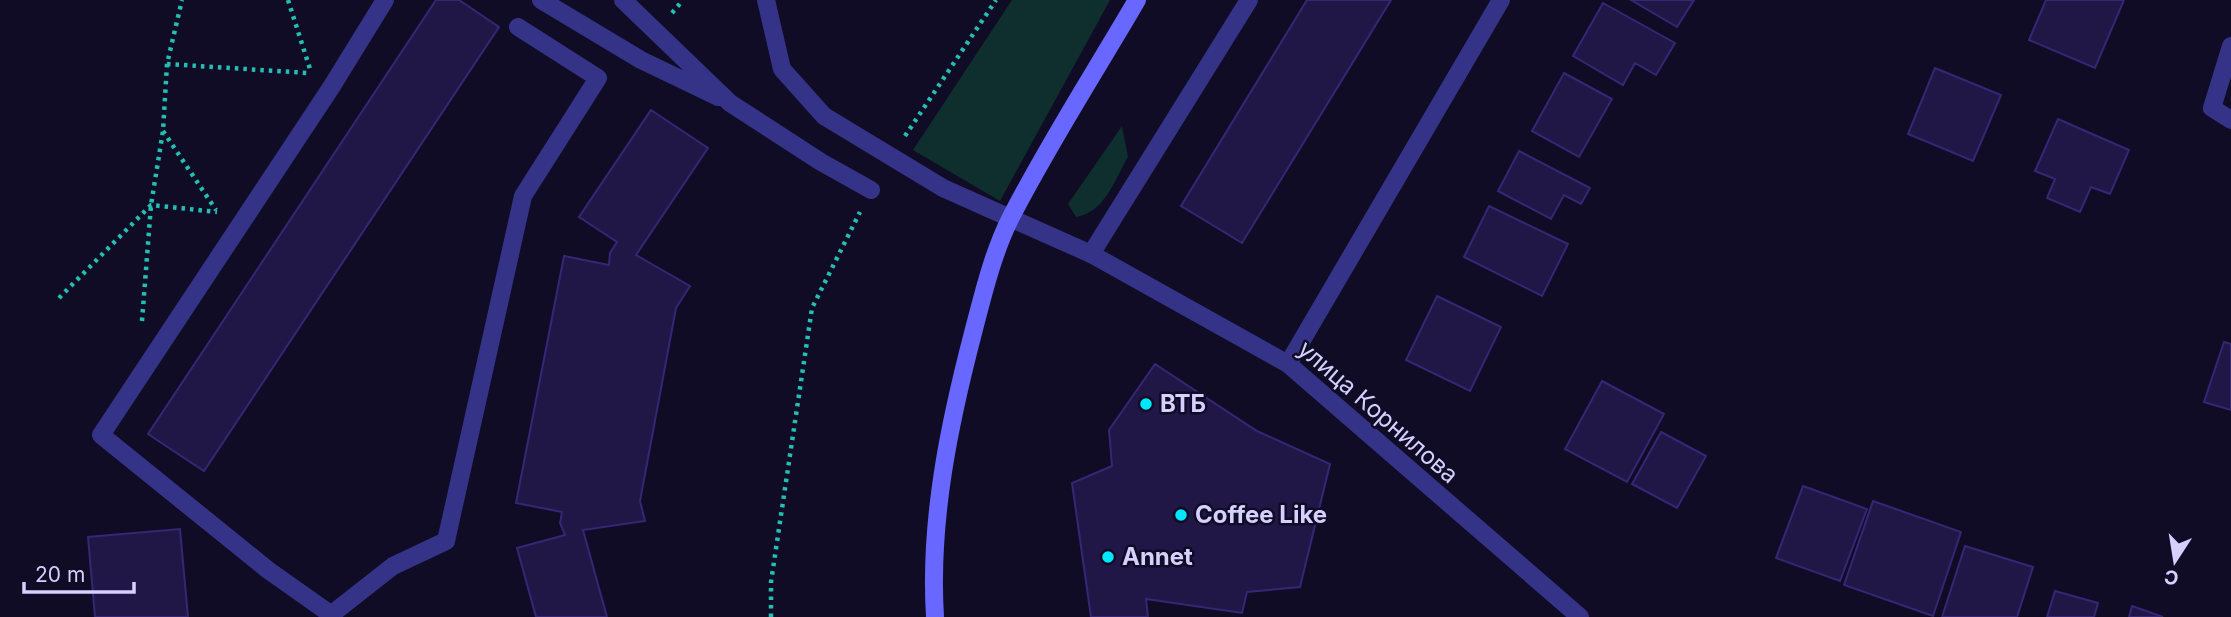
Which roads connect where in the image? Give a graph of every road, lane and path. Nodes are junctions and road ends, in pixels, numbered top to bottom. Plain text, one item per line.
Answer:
1 (182, 0) edge
2 (288, 0) edge
3 (385, 0) edge
4 (541, 0) edge
5 (622, 0) edge
6 (766, 0) edge
7 (996, 0) edge
8 (1137, 0) edge
9 (1249, 0) edge
10 (1501, 0) edge
11 (518, 27) dead end
12 (2231, 46) edge
13 (167, 64) junction
14 (730, 103) junction
15 (2231, 120) edge
16 (163, 131) junction
17 (891, 156) junction
18 (871, 190) joint
19 (151, 205) junction
20 (218, 212) junction
21 (1010, 218) junction
22 (240, 227) junction
23 (1091, 254) junction
24 (59, 298) dead end
25 (148, 359) junction
26 (1289, 364) junction
27 (329, 615) edge
28 (771, 617) edge
29 (935, 617) edge
30 (1580, 617) edge

1 - 13 path
2 - 13 path
3 - 22 street
4 - 14 street
5 - 14 street
6 - 17 street, улица Корнилова
7 - 17 path
8 - 21 main road
9 - 23 street
10 - 26 street
11 - 27 street
12 - 15 street
13 - 16 path
14 - 18 street
16 - 19 path
16 - 20 path
17 - 21 street, улица Корнилова
18 - 28 path
19 - 20 path
19 - 24 path
19 - 25 path
20 - 22 path
21 - 23 street, улица Корнилова
21 - 29 main road
22 - 25 street
23 - 26 street, улица Корнилова
25 - 27 street
26 - 30 street, улица Корнилова

